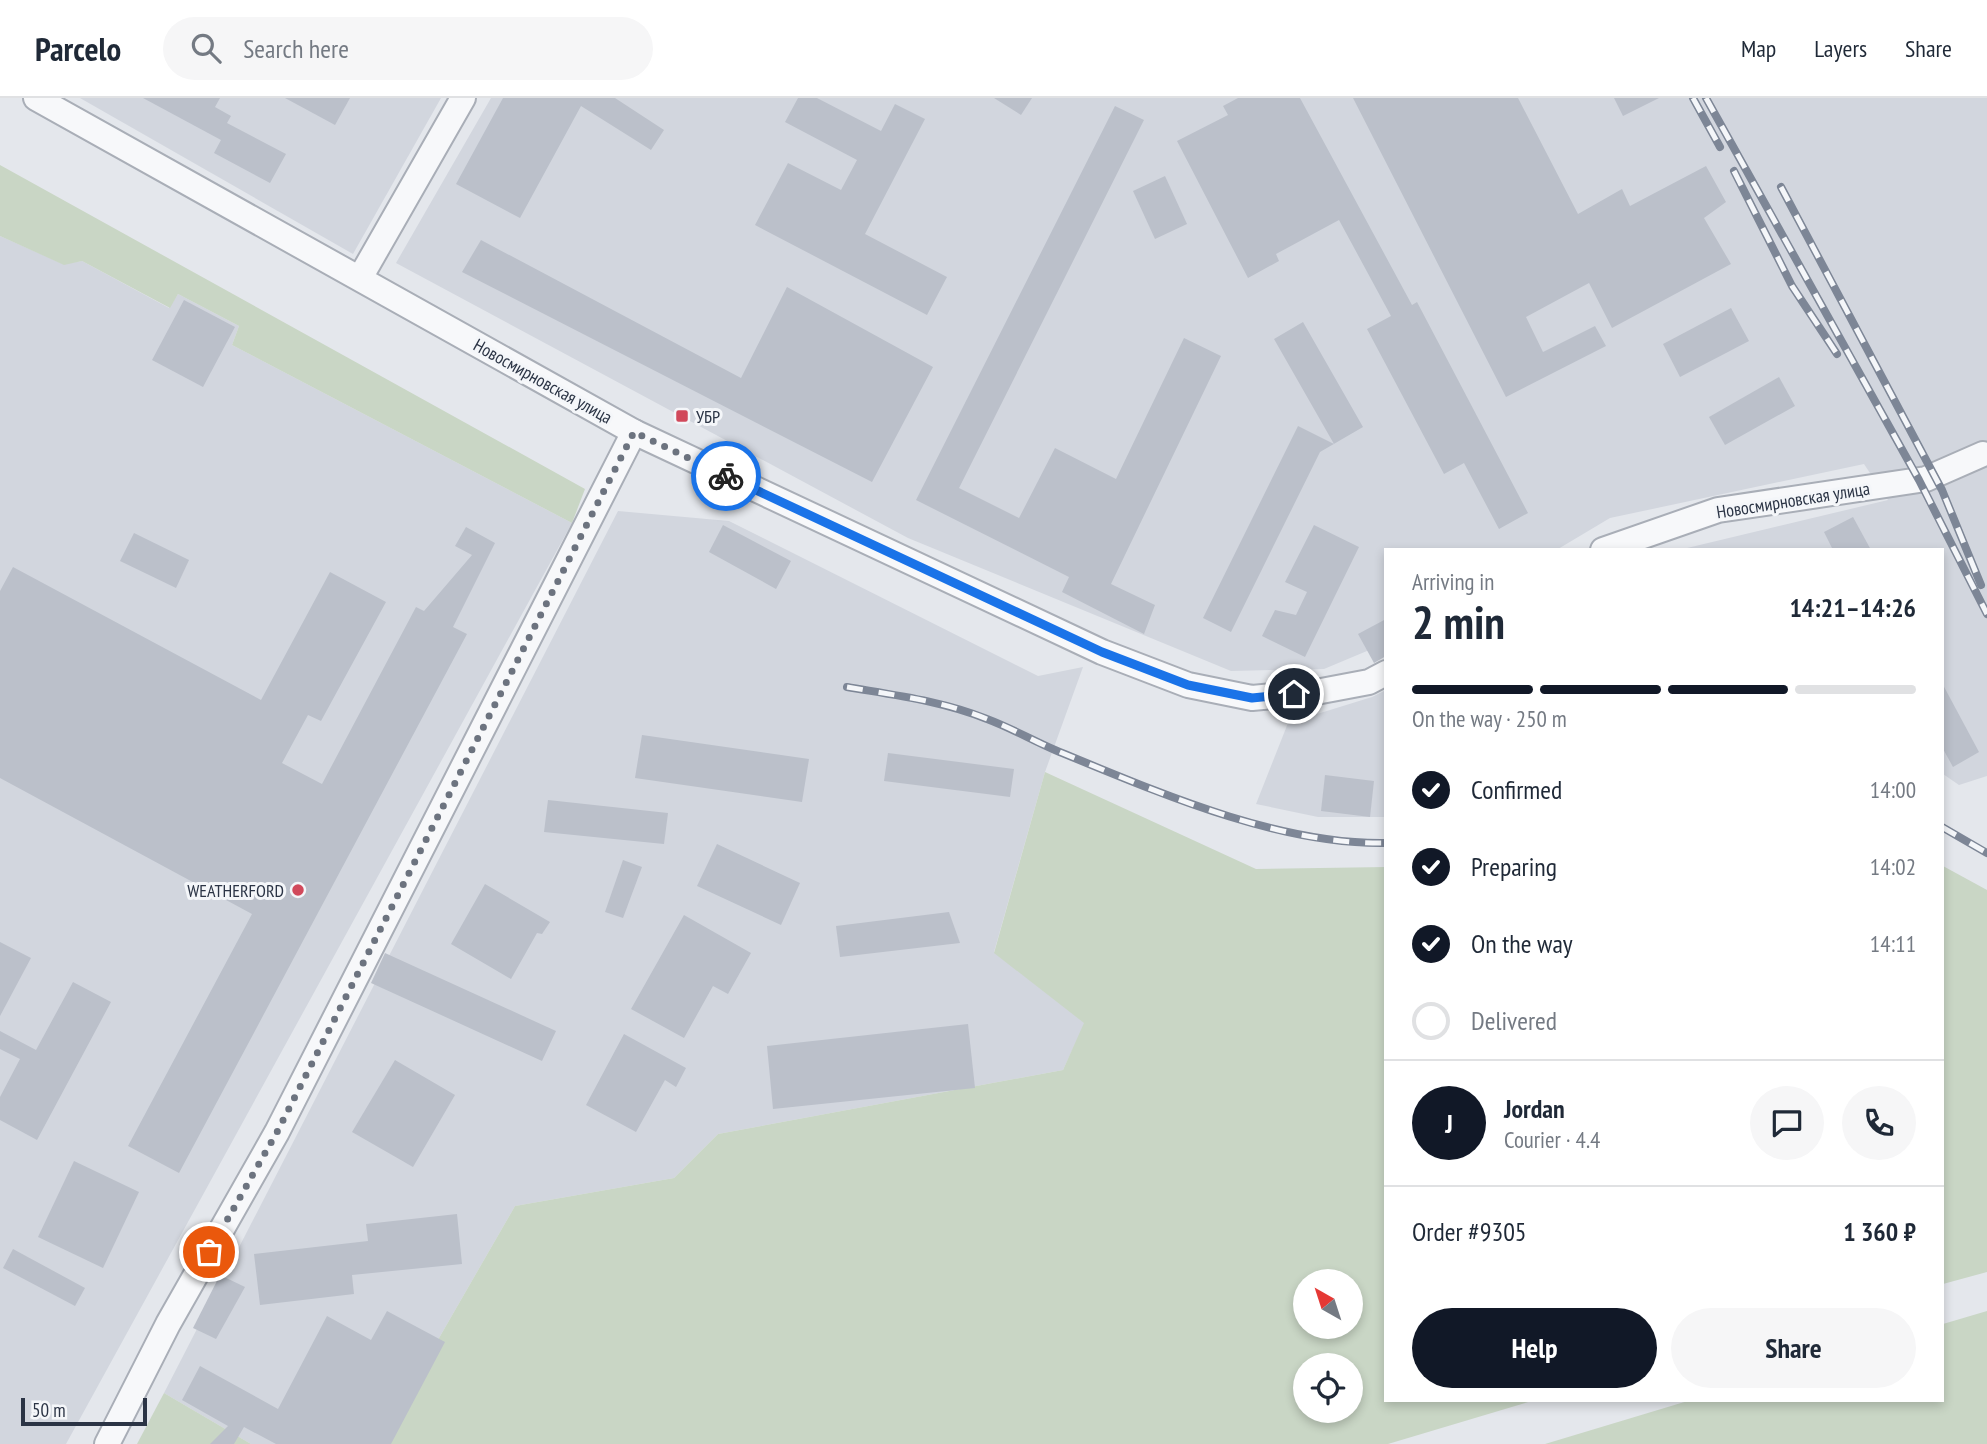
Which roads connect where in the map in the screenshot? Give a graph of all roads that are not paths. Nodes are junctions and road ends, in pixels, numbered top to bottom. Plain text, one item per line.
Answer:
1 (36, 98) edge
2 (463, 98) edge
3 (360, 278) junction
4 (634, 432) junction
5 (1983, 454) dead end
6 (1609, 548) edge
7 (1384, 674) edge
8 (107, 1444) edge

1 - 3 street, Новосмирновская улица
2 - 3 street
3 - 4 street, Новосмирновская улица
4 - 7 street, Новосмирновская улица
4 - 8 street
5 - 6 street, Новосмирновская улица

